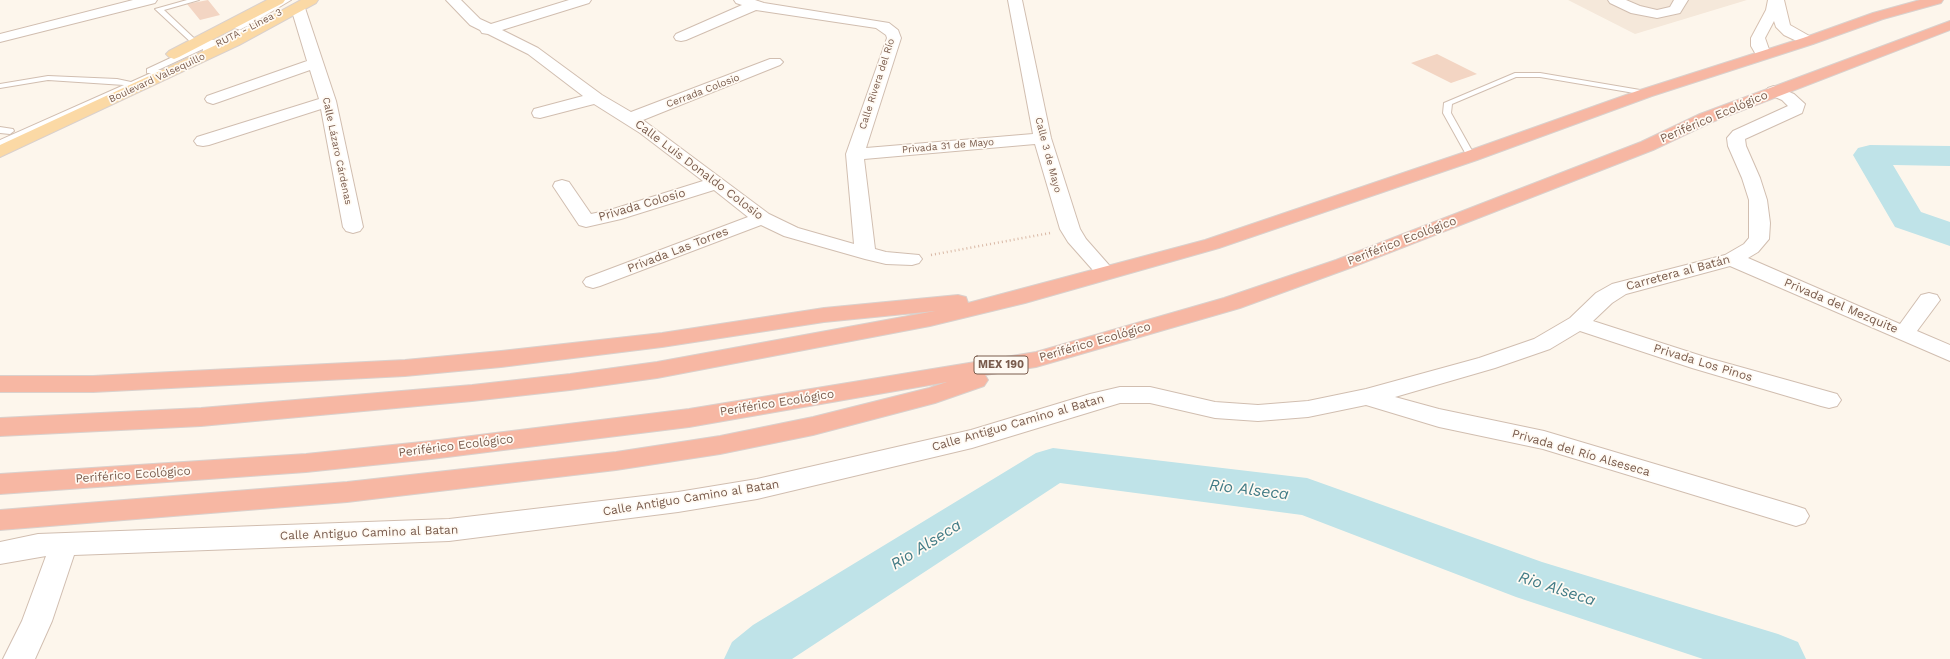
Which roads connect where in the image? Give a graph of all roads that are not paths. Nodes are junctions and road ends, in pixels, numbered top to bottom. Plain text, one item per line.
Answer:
1 (150, 0) edge
2 (196, 0) edge
3 (278, 0) edge
4 (453, 0) edge
5 (584, 0) edge
6 (1015, 0) edge
7 (1615, 0) edge
8 (1681, 0) edge
9 (1776, 0) edge
10 (1936, 0) edge
11 (300, 2) edge
12 (747, 3) edge
13 (1950, 25) edge
14 (487, 30) junction
15 (680, 37) dead end
16 (0, 38) edge
17 (1808, 41) junction
18 (195, 44) junction
19 (1763, 55) junction
20 (775, 62) dead end
21 (315, 63) junction
22 (123, 83) junction
23 (0, 86) edge
24 (1774, 92) junction
25 (1646, 93) junction
26 (596, 98) junction
27 (213, 99) dead end
28 (328, 101) junction
29 (540, 113) dead end
30 (629, 119) junction
31 (3, 132) edge
32 (1042, 138) junction
33 (202, 141) dead end
34 (0, 143) edge
35 (0, 152) edge
36 (855, 154) junction
37 (1471, 156) junction
38 (716, 183) junction
39 (562, 186) dead end
40 (762, 218) junction
41 (353, 227) dead end
42 (865, 253) junction
43 (912, 259) road end
44 (1732, 259) junction
45 (1106, 273) junction
46 (593, 282) dead end
47 (1017, 298) junction
48 (1929, 300) dead end
49 (1578, 323) junction
50 (1904, 333) junction
51 (1950, 354) edge
52 (1036, 359) junction
53 (0, 384) edge
54 (1366, 397) junction
55 (1829, 400) dead end
56 (0, 427) edge
57 (0, 484) edge
58 (1796, 516) dead end
59 (0, 520) edge
60 (64, 544) junction
61 (1, 552) edge
62 (18, 659) edge

1 - 16 street
2 - 18 lane
3 - 18 main road, Boulevard Valsequillo
4 - 14 street, Calle Luis Donaldo Colosio
5 - 14 street
6 - 32 street, Calle 3 de Mayo
7 - 8 street
9 - 17 street
9 - 19 street
10 - 17 highway
11 - 21 street, Calle Lázaro Cárdenas
11 - 22 lane
11 - 22 lane, RUTA - Línea 3
11 - 35 main road, Boulevard Valsequillo
12 - 15 street
12 - 36 street, Calle Rivera del Río
13 - 24 highway, Periférico Ecológico / MEX 190
14 - 26 street, Calle Luis Donaldo Colosio
17 - 19 highway
18 - 22 main road, Boulevard Valsequillo
19 - 25 highway
20 - 30 street, Cerrada Colosio
21 - 27 street
21 - 28 street, Calle Lázaro Cárdenas
22 - 23 lane, RUTA - Línea 3
22 - 31 main road, Boulevard Valsequillo
22 - 34 lane, RUTA - Línea 3
24 - 44 street, Carretera al Batán
24 - 52 highway, Periférico Ecológico / MEX 190
25 - 37 highway
25 - 37 lane
26 - 29 street
26 - 30 street, Calle Luis Donaldo Colosio
28 - 33 street
28 - 41 street, Calle Lázaro Cárdenas
30 - 38 street, Calle Luis Donaldo Colosio
32 - 36 street, Privada 31 de Mayo
32 - 45 street, Calle 3 de Mayo
36 - 42 street, Calle Rivera del Río
37 - 45 highway
38 - 39 street, Privada Colosio
38 - 40 street, Calle Luis Donaldo Colosio
40 - 42 street, Calle Luis Donaldo Colosio
40 - 46 street, Privada Las Torres
42 - 43 street, Calle Luis Donaldo Colosio
44 - 49 street, Carretera al Batán
44 - 50 street, Privada del Mezquite
45 - 47 highway
47 - 53 highway
47 - 56 highway
48 - 50 street
49 - 54 street, Carretera al Batán
49 - 55 street, Privada Los Pinos
50 - 51 street, Privada del Mezquite
52 - 57 highway, Periférico Ecológico / MEX 190
52 - 59 highway
54 - 58 street, Privada del Río Alseseca
54 - 60 street, Calle Antiguo Camino al Batan
60 - 61 street, Calle Antiguo Camino al Batan
60 - 62 street

